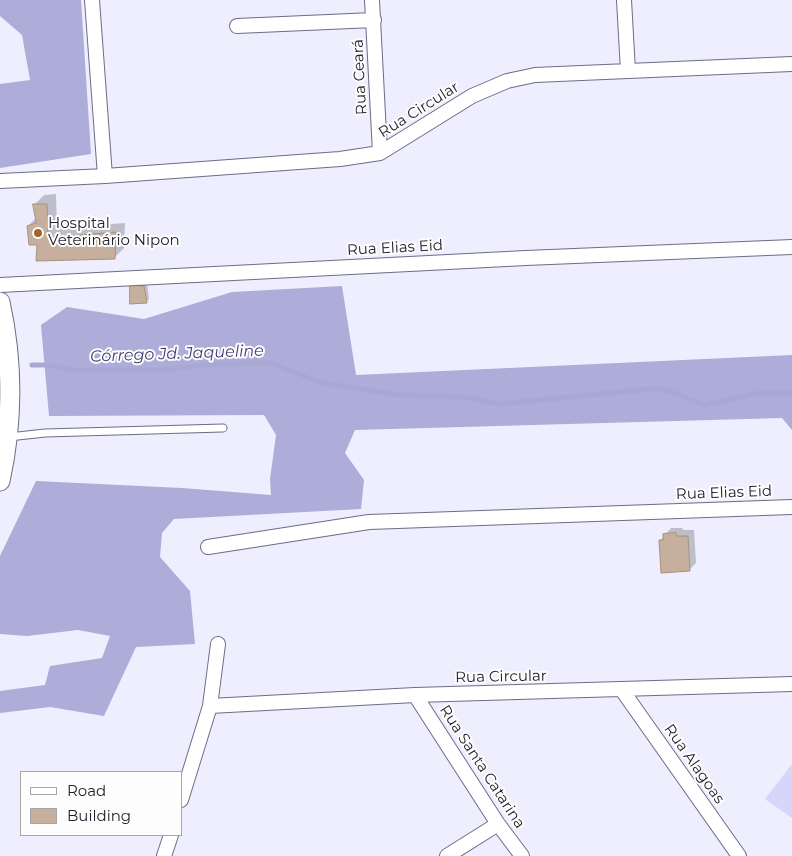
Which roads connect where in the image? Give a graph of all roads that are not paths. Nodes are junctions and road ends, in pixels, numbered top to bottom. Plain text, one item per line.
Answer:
1 (92, 0) edge
2 (372, 0) edge
3 (624, 0) edge
4 (374, 20) junction
5 (237, 26) dead end
6 (792, 64) edge
7 (628, 71) junction
8 (380, 153) junction
9 (105, 176) junction
10 (0, 181) edge
11 (792, 247) edge
12 (0, 285) edge
13 (0, 302) edge
14 (224, 428) dead end
15 (4, 436) edge
16 (0, 481) edge
17 (792, 507) edge
18 (208, 547) dead end
19 (218, 644) dead end
20 (792, 684) edge
21 (622, 690) junction
22 (415, 695) junction
23 (210, 706) junction
24 (182, 797) edge
25 (498, 824) junction
26 (171, 836) edge
27 (164, 856) edge
28 (447, 856) edge
29 (522, 856) edge
30 (739, 856) edge

1 - 9 street
2 - 4 street, Rua Ceará
3 - 7 street
4 - 5 street
4 - 8 street, Rua Ceará
6 - 7 street, Rua Circular
7 - 8 street, Rua Circular
8 - 9 street, Rua Circular
9 - 10 street, Rua Circular
11 - 12 street, Rua Elias Eid
13 - 15 main road
14 - 15 lane
15 - 16 main road
17 - 18 street, Rua Elias Eid
19 - 23 street
20 - 21 street, Rua Circular
21 - 22 street, Rua Circular
21 - 30 street, Rua Alagoas
22 - 23 street, Rua Circular
22 - 25 street, Rua Santa Catarina
23 - 24 street
25 - 28 street
25 - 29 street, Rua Santa Catarina
26 - 27 street

